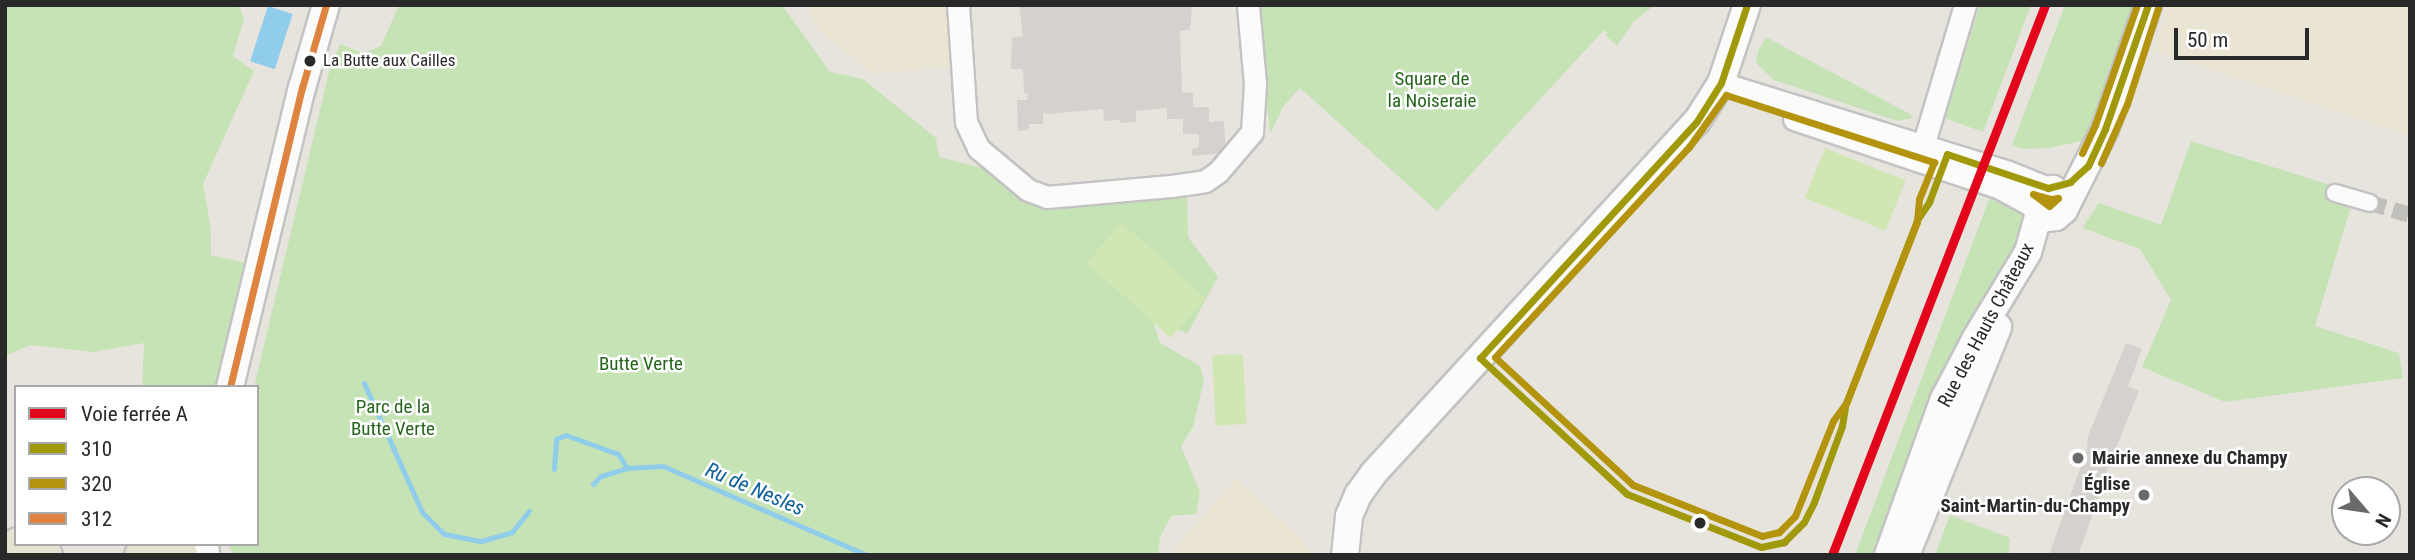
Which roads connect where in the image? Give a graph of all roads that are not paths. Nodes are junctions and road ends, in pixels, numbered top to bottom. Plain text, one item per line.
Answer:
1 (326, 5) edge
2 (958, 5) edge
3 (1248, 5) edge
4 (1747, 5) edge
5 (1965, 5) edge
6 (2148, 5) edge
7 (1735, 44) junction
8 (1730, 90) junction
9 (1770, 97) junction
10 (1923, 146) junction
11 (1968, 169) junction
12 (2335, 193) dead end
13 (2050, 203) junction
14 (2370, 203) tunnel mouth
15 (230, 385) edge
16 (22, 546) edge
17 (45, 555) edge
18 (1345, 555) edge
19 (1888, 555) edge
20 (1906, 555) edge

1 - 15 street
2 - 3 street
4 - 7 street
5 - 10 street
6 - 13 street, Rue des Hauts Châteaux
7 - 8 street
7 - 9 street
8 - 9 street
8 - 11 street
8 - 18 street
9 - 10 street
10 - 11 street
11 - 13 street
12 - 14 street
13 - 19 street, Rue des Hauts Châteaux
13 - 20 street, Rue des Hauts Châteaux
16 - 17 main road

